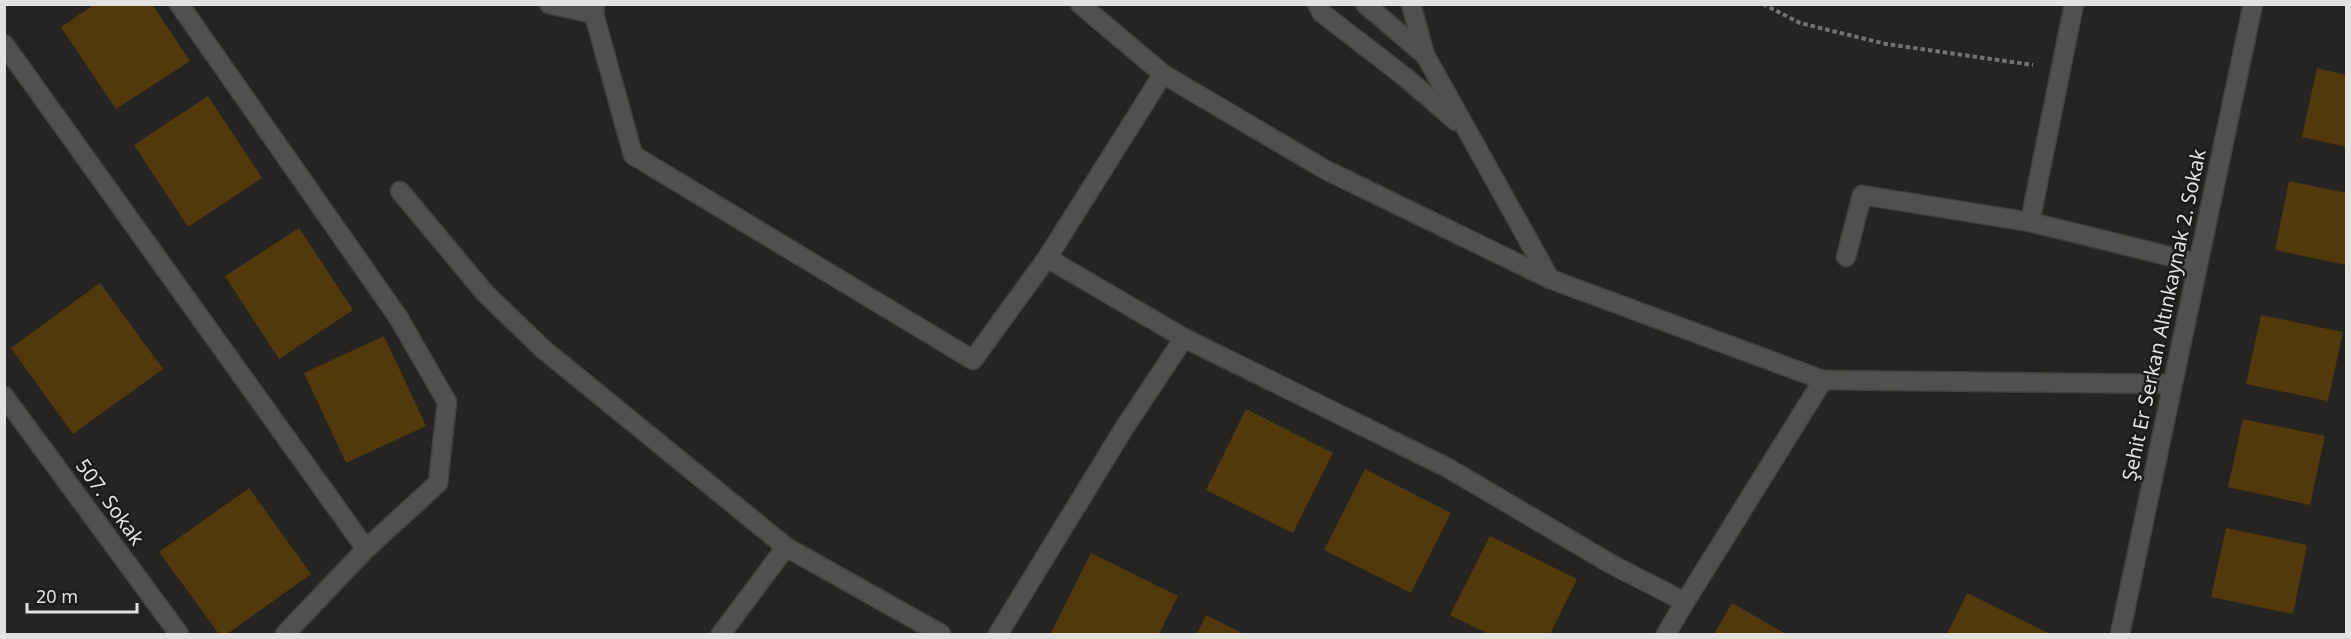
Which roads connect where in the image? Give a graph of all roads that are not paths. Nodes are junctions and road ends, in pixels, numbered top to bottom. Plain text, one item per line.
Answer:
1 (179, 4) edge
2 (549, 4) edge
3 (1080, 4) edge
4 (1317, 4) edge
5 (1365, 4) edge
6 (1411, 4) edge
7 (2073, 4) edge
8 (2253, 4) edge
9 (594, 9) edge
10 (4, 44) edge
11 (1425, 56) junction
12 (1163, 75) junction
13 (1466, 130) junction
14 (400, 191) dead end
15 (2030, 222) junction
16 (1846, 257) dead end
17 (1047, 258) junction
18 (2198, 263) junction
19 (1550, 279) junction
20 (1184, 338) junction
21 (1823, 380) junction
22 (2172, 384) junction
23 (4, 396) edge
24 (786, 547) junction
25 (366, 549) junction
26 (1685, 602) junction
27 (179, 634) edge
28 (285, 634) edge
29 (721, 634) edge
30 (941, 634) edge
31 (998, 634) edge
32 (1666, 634) edge
33 (2120, 634) edge

1 - 25 street
2 - 9 street
3 - 12 street
4 - 13 street
5 - 11 street
6 - 11 street
7 - 15 street
8 - 18 street, Şehit Er Serkan Altınkaynak 2. Sokak
9 - 17 street
10 - 25 street
11 - 13 street
12 - 17 street
12 - 19 street
13 - 19 street
14 - 24 street
15 - 16 street
15 - 18 street
17 - 20 street
18 - 22 street, Şehit Er Serkan Altınkaynak 2. Sokak
19 - 21 street
20 - 26 street
20 - 31 street
21 - 22 street
21 - 26 street
22 - 33 street, Şehit Er Serkan Altınkaynak 2. Sokak
23 - 27 street, 507. Sokak
24 - 29 street
24 - 30 street
25 - 28 street
26 - 32 street

